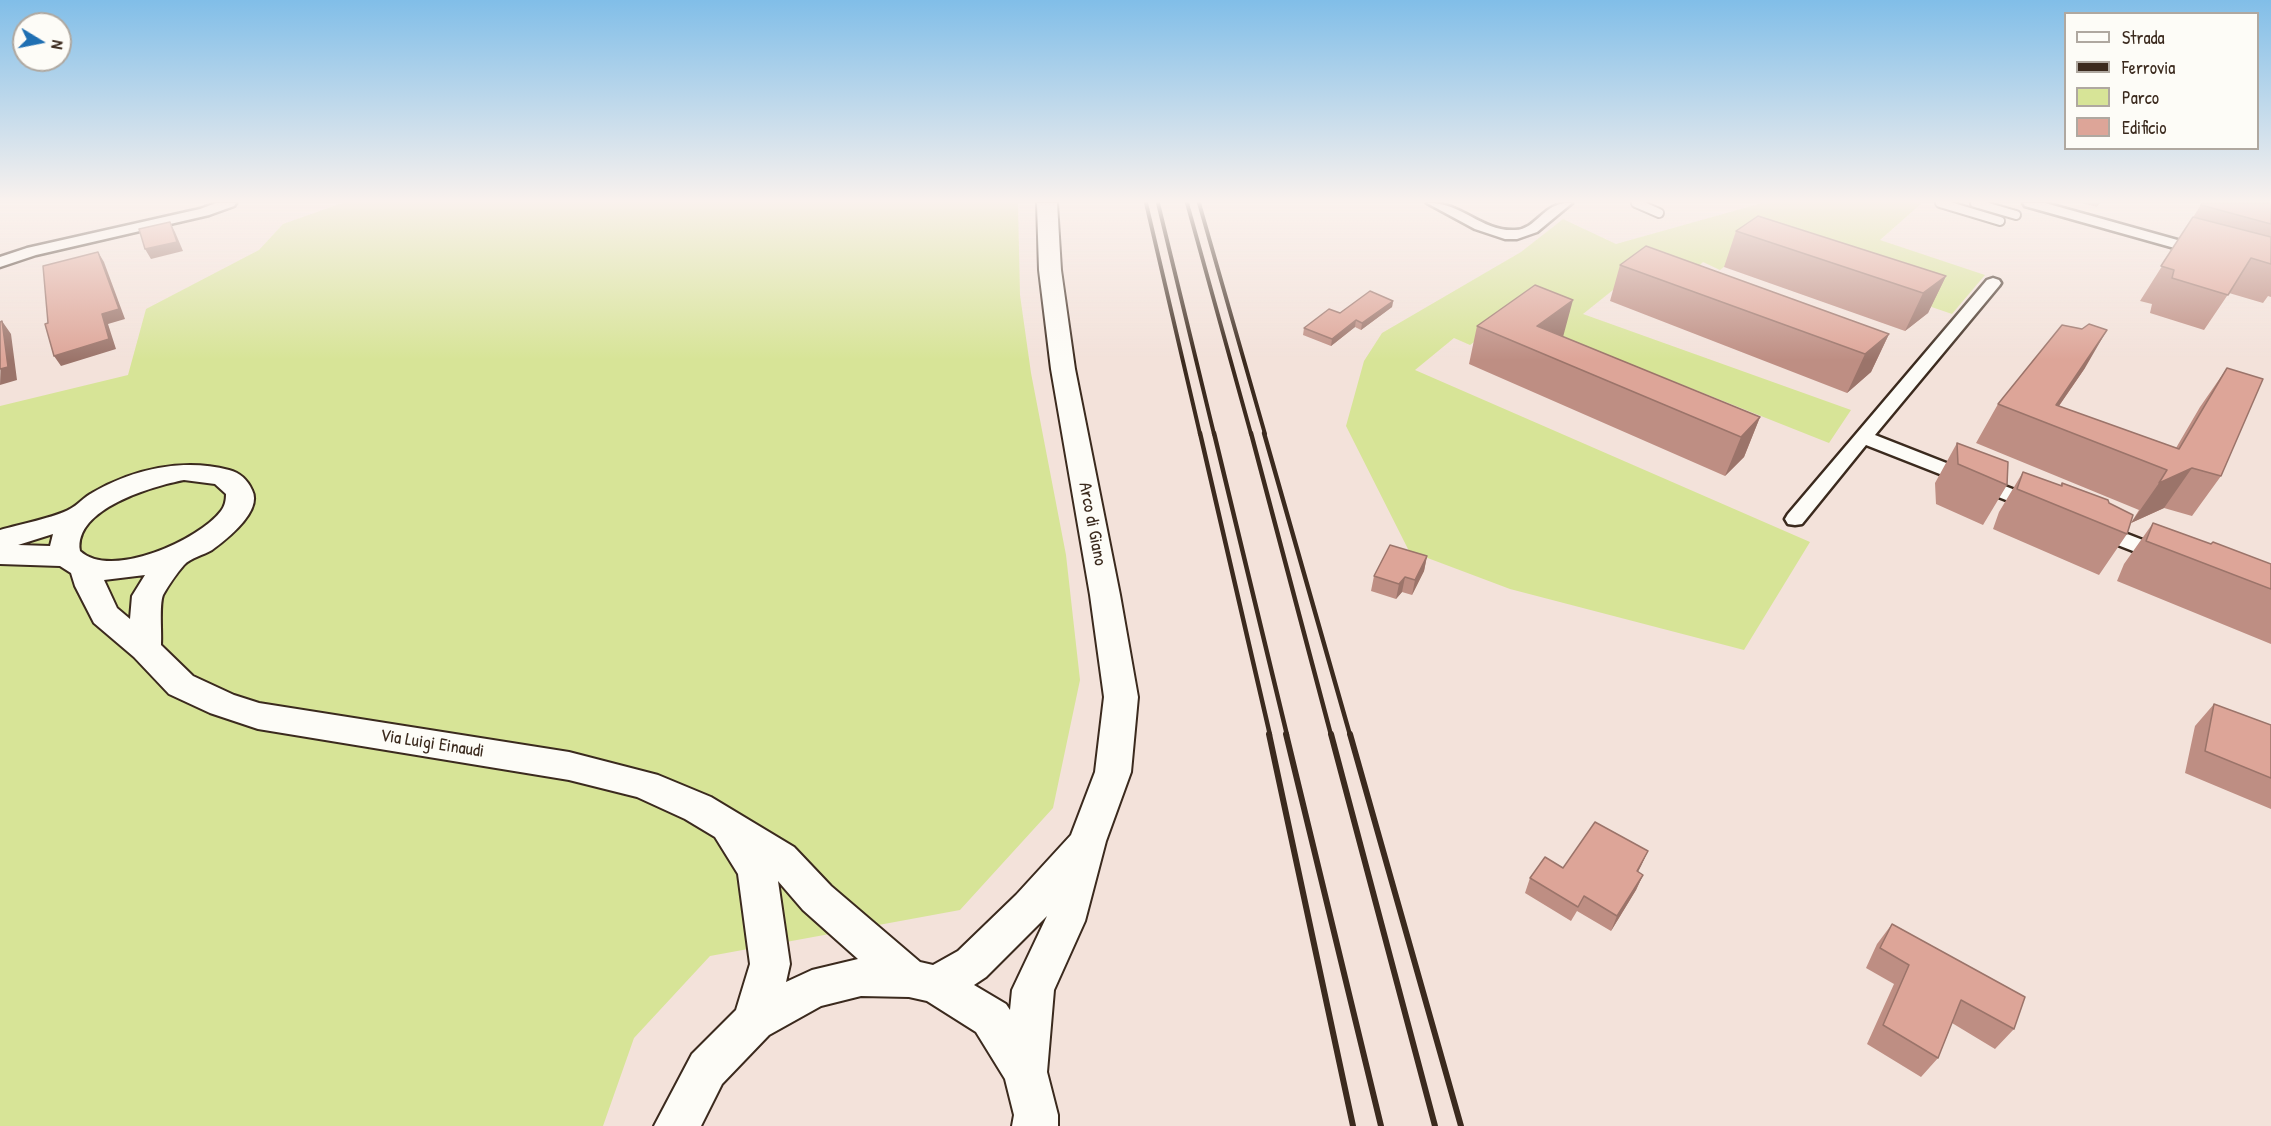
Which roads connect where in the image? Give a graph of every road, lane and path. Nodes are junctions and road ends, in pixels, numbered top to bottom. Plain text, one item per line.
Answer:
1 (19, 256) edge
2 (1049, 256) edge
3 (0, 262) edge
4 (1993, 283) dead end
5 (1863, 436) junction
6 (2051, 511) edge
7 (83, 514) junction
8 (1795, 519) dead end
9 (2084, 524) edge
10 (0, 540) edge
11 (0, 554) edge
12 (175, 556) junction
13 (76, 561) junction
14 (2183, 563) edge
15 (145, 649) junction
16 (728, 827) junction
17 (1088, 841) junction
18 (923, 982) junction
19 (754, 1021) junction
20 (1026, 1072) junction
21 (677, 1126) edge
22 (1035, 1126) edge

1 - 3 street
2 - 17 street, Arco di Giano
4 - 5 street
5 - 6 street
5 - 8 street
7 - 10 street
7 - 12 street
7 - 13 street
9 - 14 street
11 - 13 street
12 - 13 street
12 - 15 street
13 - 15 street, Via Luigi Einaudi
15 - 16 street, Via Luigi Einaudi
16 - 18 street, Via Luigi Einaudi
16 - 19 street, Via Luigi Einaudi
17 - 18 street, Arco di Giano
17 - 20 street, Arco di Giano
18 - 19 street
18 - 20 street, Via Luigi Einaudi
19 - 21 street
20 - 22 street

